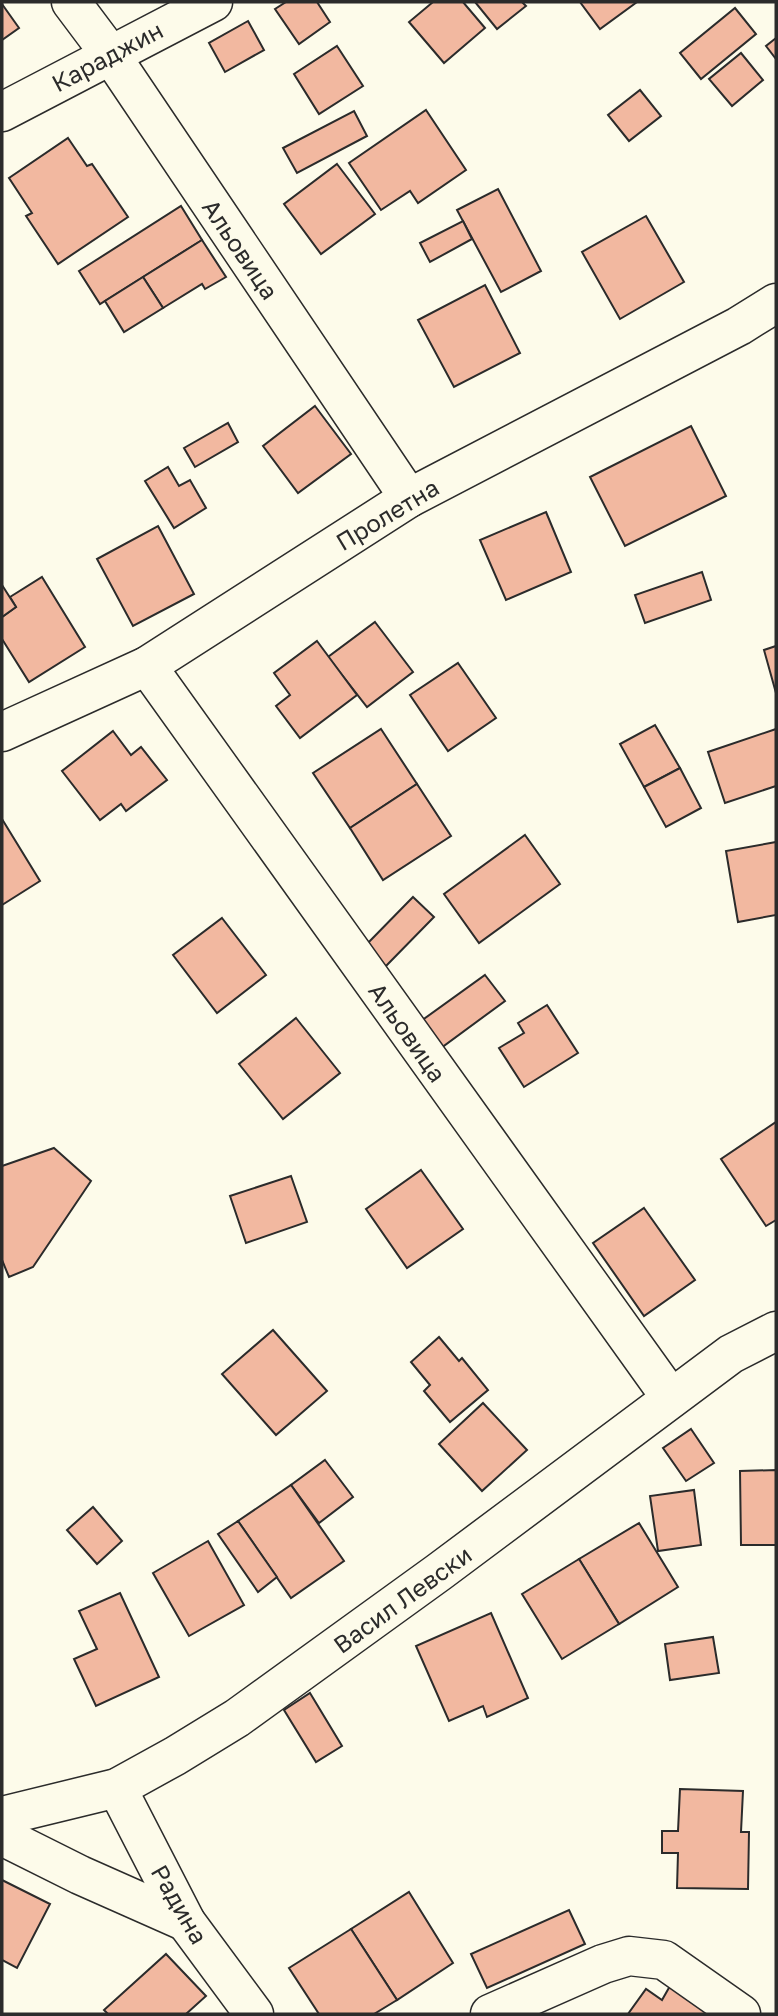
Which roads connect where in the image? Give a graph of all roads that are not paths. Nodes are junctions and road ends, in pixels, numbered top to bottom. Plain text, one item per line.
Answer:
1 (71, 2) edge
2 (213, 2) edge
3 (110, 54) junction
4 (2, 112) edge
5 (776, 303) edge
6 (409, 498) junction
7 (147, 666) junction
8 (2, 732) edge
9 (776, 1331) edge
10 (671, 1398) junction
11 (117, 1788) junction
12 (2, 1816) edge
13 (2, 1836) edge
14 (186, 1922) junction
15 (254, 2014) edge
16 (490, 2014) edge
17 (741, 2014) edge

1 - 3 street, Альовица
2 - 3 street, Караджин
3 - 4 street, Караджин
3 - 6 street, Альовица
5 - 6 street, Пролетна
6 - 7 street, Пролетна
7 - 8 street, Пролетна
7 - 10 street, Альовица
9 - 10 street, Васил Левски
10 - 11 street, Васил Левски
11 - 12 street, Васил Левски
11 - 14 street, Радина
13 - 14 street
14 - 15 street, Радина
16 - 17 street

